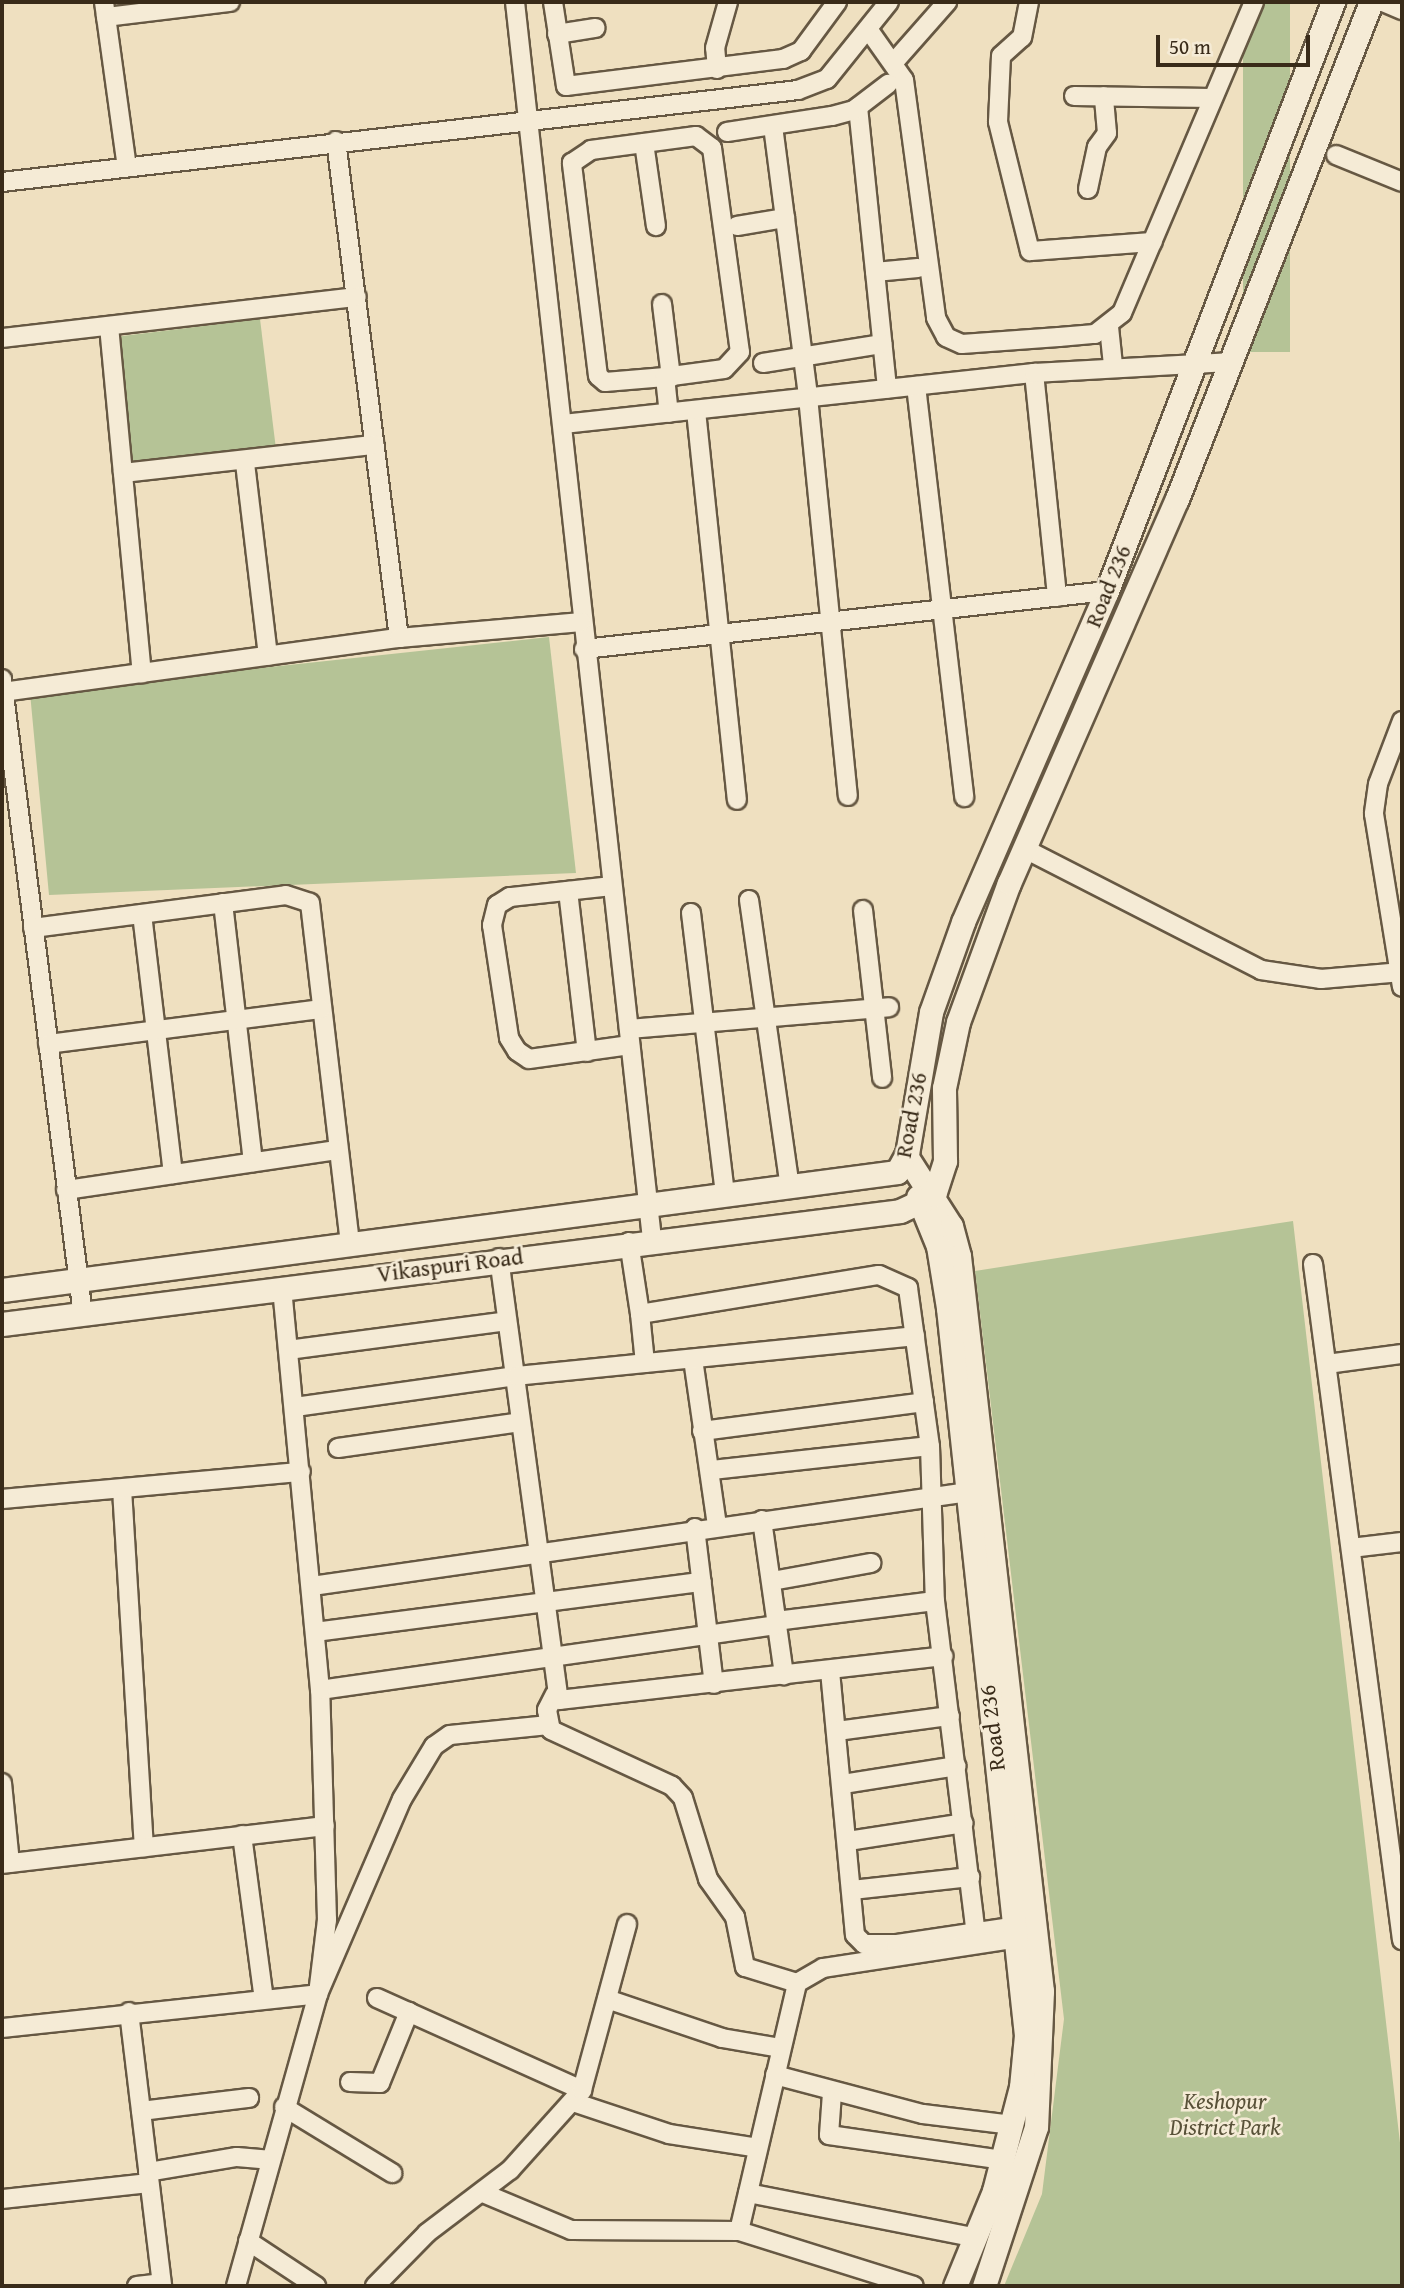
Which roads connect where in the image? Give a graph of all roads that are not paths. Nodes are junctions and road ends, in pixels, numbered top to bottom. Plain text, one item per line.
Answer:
1 (230, 2) edge
2 (515, 2) edge
3 (553, 2) edge
4 (728, 2) edge
5 (837, 2) edge
6 (889, 2) edge
7 (947, 2) edge
8 (1029, 2) edge
9 (1254, 2) edge
10 (1334, 2) edge
11 (1371, 2) edge
12 (1383, 2) edge
13 (105, 9) edge
14 (1402, 10) edge
15 (596, 28) dead end
16 (868, 29) junction
17 (557, 34) junction
18 (895, 61) junction
19 (720, 69) junction
20 (888, 84) dead end
21 (1074, 96) dead end
22 (1104, 96) junction
23 (727, 97) junction
24 (1211, 98) junction
25 (858, 107) junction
26 (529, 118) junction
27 (773, 126) junction
28 (727, 132) dead end
29 (336, 141) junction
30 (644, 143) junction
31 (1336, 155) dead end
32 (127, 167) junction
33 (2, 182) edge
34 (1402, 182) edge
35 (1088, 189) dead end
36 (785, 218) junction
37 (656, 226) dead end
38 (737, 226) dead end
39 (1153, 242) junction
40 (918, 268) dead end
41 (875, 272) junction
42 (357, 297) junction
43 (662, 304) dead end
44 (109, 327) junction
45 (1109, 327) junction
46 (2, 338) edge
47 (882, 344) junction
48 (803, 356) junction
49 (1193, 359) junction
50 (1228, 362) junction
51 (763, 363) dead end
52 (1114, 366) junction
53 (1034, 373) junction
54 (668, 377) junction
55 (916, 386) junction
56 (887, 389) junction
57 (808, 397) junction
58 (696, 411) junction
59 (669, 414) junction
60 (563, 424) junction
61 (374, 445) junction
62 (245, 463) junction
63 (123, 474) junction
64 (1107, 592) junction
65 (1057, 597) junction
66 (942, 610) junction
67 (580, 622) junction
68 (830, 622) junction
69 (720, 634) junction
70 (399, 638) junction
71 (584, 649) junction
72 (268, 656) junction
73 (142, 673) junction
74 (3, 685) edge
75 (1402, 721) edge
76 (848, 796) dead end
77 (964, 797) dead end
78 (737, 800) dead end
79 (10, 805) edge
80 (1025, 849) junction
81 (612, 886) junction
82 (568, 891) junction
83 (750, 900) dead end
84 (223, 903) junction
85 (863, 910) dead end
86 (691, 913) dead end
87 (142, 914) junction
88 (33, 928) junction
89 (1402, 977) edge
90 (882, 1008) junction
91 (321, 1009) junction
92 (765, 1018) junction
93 (236, 1020) junction
94 (706, 1023) junction
95 (154, 1030) junction
96 (629, 1037) junction
97 (48, 1044) junction
98 (587, 1052) junction
99 (882, 1078) dead end
100 (338, 1150) junction
101 (253, 1162) junction
102 (895, 1169) junction
103 (173, 1174) junction
104 (790, 1188) junction
105 (66, 1190) junction
106 (725, 1196) junction
107 (928, 1200) junction
108 (649, 1206) junction
109 (652, 1239) junction
110 (629, 1242) junction
111 (349, 1245) junction
112 (499, 1258) junction
113 (1313, 1265) dead end
114 (78, 1280) junction
115 (282, 1288) junction
116 (2, 1290) edge
117 (640, 1314) junction
118 (83, 1315) junction
119 (507, 1321) junction
120 (2, 1324) edge
121 (915, 1336) junction
122 (288, 1350) junction
123 (1402, 1354) edge
124 (693, 1359) junction
125 (645, 1363) junction
126 (1327, 1364) junction
127 (516, 1376) junction
128 (924, 1402) junction
129 (295, 1407) junction
130 (520, 1422) junction
131 (702, 1431) junction
132 (930, 1446) junction
133 (338, 1448) dead end
134 (712, 1469) junction
135 (301, 1472) junction
136 (122, 1489) junction
137 (968, 1492) junction
138 (928, 1497) junction
139 (2, 1499) edge
140 (762, 1520) junction
141 (717, 1525) junction
142 (695, 1528) junction
143 (1402, 1542) edge
144 (1351, 1548) junction
145 (535, 1555) junction
146 (871, 1563) dead end
147 (772, 1581) junction
148 (702, 1582) junction
149 (312, 1586) junction
150 (935, 1601) junction
151 (541, 1602) junction
152 (777, 1623) junction
153 (315, 1632) junction
154 (708, 1634) junction
155 (549, 1656) junction
156 (943, 1656) junction
157 (830, 1671) junction
158 (784, 1675) junction
159 (714, 1685) junction
160 (320, 1690) junction
161 (555, 1694) junction
162 (950, 1716) junction
163 (548, 1725) junction
164 (837, 1731) junction
165 (957, 1766) junction
166 (2, 1783) edge
167 (843, 1784) junction
168 (964, 1823) junction
169 (326, 1826) junction
170 (242, 1835) junction
171 (848, 1841) junction
172 (144, 1847) junction
173 (6, 1863) edge
174 (971, 1877) junction
175 (852, 1890) junction
176 (627, 1924) dead end
177 (975, 1927) junction
178 (1017, 1932) junction
179 (1402, 1940) edge
180 (797, 1983) junction
181 (318, 1994) junction
182 (377, 1998) dead end
183 (264, 1999) junction
184 (607, 1999) junction
185 (129, 2012) junction
186 (409, 2012) junction
187 (2, 2028) edge
188 (781, 2048) junction
189 (775, 2076) junction
190 (350, 2082) dead end
191 (832, 2093) junction
192 (577, 2096) junction
193 (249, 2098) dead end
194 (284, 2108) junction
195 (141, 2111) junction
196 (1012, 2125) junction
197 (758, 2148) junction
198 (270, 2160) junction
199 (1002, 2160) junction
200 (393, 2173) dead end
201 (148, 2178) junction
202 (484, 2193) junction
203 (748, 2193) junction
204 (2, 2199) edge
205 (739, 2231) junction
206 (976, 2238) junction
207 (248, 2241) junction
208 (999, 2249) junction
209 (162, 2285) edge
210 (137, 2286) edge
211 (236, 2286) edge
212 (316, 2286) edge
213 (375, 2286) edge
214 (914, 2286) edge
215 (955, 2286) edge
216 (984, 2286) edge

1 - 13 street
2 - 26 street
3 - 17 street
4 - 19 street
5 - 19 street
6 - 16 street
7 - 18 street
8 - 39 street
9 - 24 street
10 - 49 street, Road 236
11 - 50 street
12 - 14 street
13 - 32 street
15 - 17 street
16 - 18 street
16 - 23 street
17 - 19 street
18 - 45 street
19 - 23 street
20 - 25 street
21 - 22 street
22 - 24 street
22 - 35 street
23 - 26 street
24 - 39 street
25 - 27 street
25 - 41 street
26 - 29 street
26 - 60 street
27 - 28 street
27 - 36 street
29 - 32 street
29 - 42 street
30 - 37 street
30 - 54 street
30 - 54 street
31 - 34 street
32 - 33 street
36 - 38 street
36 - 48 street
39 - 45 street
40 - 41 street
41 - 47 street
42 - 44 street
42 - 61 street
43 - 54 street
44 - 46 street
44 - 63 street
45 - 52 street
47 - 48 street
47 - 56 street
48 - 51 street
48 - 57 street
49 - 50 street
49 - 52 street
49 - 64 street, Road 236
50 - 80 street
52 - 53 street
53 - 55 street
53 - 65 street
54 - 59 street
55 - 56 street
55 - 66 street
56 - 57 street
57 - 58 street
57 - 68 street
58 - 59 street
58 - 69 street
59 - 60 street
60 - 67 street
61 - 62 street
61 - 70 street
62 - 63 street
62 - 72 street
63 - 73 street
64 - 65 street
64 - 102 street, Road 236
65 - 66 street
66 - 68 street
66 - 77 street
67 - 70 street
67 - 71 street
68 - 69 street
68 - 76 street
69 - 71 street
69 - 78 street
70 - 72 street
71 - 81 street
72 - 73 street
73 - 74 street
74 - 79 street
75 - 89 street
79 - 88 street
80 - 89 street
80 - 107 street
81 - 82 street
81 - 96 street
82 - 98 street
82 - 98 street
83 - 92 street
84 - 87 street
84 - 91 street
84 - 93 street
85 - 90 street
86 - 94 street
87 - 88 street
87 - 95 street
88 - 97 street
90 - 92 street
90 - 99 street
91 - 93 street
91 - 100 street
92 - 94 street
92 - 104 street
93 - 95 street
93 - 101 street
94 - 96 street
94 - 106 street
95 - 97 street
95 - 103 street
96 - 98 street
96 - 108 street
97 - 105 street
100 - 101 street
100 - 111 street
101 - 103 street
102 - 104 street, Vikaspuri Road
102 - 107 street, Road 236
103 - 105 street
104 - 106 street, Vikaspuri Road
105 - 114 street
106 - 108 street, Vikaspuri Road
107 - 109 street, Vikaspuri Road
107 - 137 street, Road 236
107 - 208 street
108 - 109 street
108 - 111 street, Vikaspuri Road
109 - 110 street, Vikaspuri Road
110 - 112 street, Vikaspuri Road
110 - 117 street
111 - 114 street, Vikaspuri Road
112 - 115 street, Vikaspuri Road
112 - 119 street
113 - 126 street
114 - 116 street, Vikaspuri Road
114 - 118 street
115 - 118 street, Vikaspuri Road
115 - 122 street
117 - 121 street
117 - 125 street
118 - 120 street, Vikaspuri Road
119 - 122 street
119 - 127 street
121 - 124 street
121 - 128 street
122 - 129 street
123 - 126 street
124 - 125 street
124 - 131 street
125 - 127 street
126 - 144 street
127 - 129 street
127 - 130 street
128 - 131 street
128 - 132 street
129 - 135 street
130 - 133 street
130 - 145 street
131 - 134 street
132 - 134 street
132 - 138 street
134 - 141 street
135 - 136 street
135 - 149 street
136 - 139 street
136 - 172 street
137 - 138 street
137 - 178 street, Road 236
138 - 140 street
138 - 150 street
140 - 141 street
140 - 147 street
141 - 142 street
142 - 145 street
142 - 148 street
143 - 144 street
144 - 179 street
145 - 149 street
145 - 151 street
146 - 147 street
147 - 152 street
148 - 151 street
148 - 154 street
149 - 153 street
150 - 152 street
150 - 156 street
151 - 153 street
151 - 155 street
152 - 154 street
152 - 158 street
153 - 160 street
154 - 155 street
154 - 159 street
155 - 160 street
155 - 161 street
156 - 157 street
156 - 162 street
157 - 158 street
157 - 164 street
158 - 159 street
159 - 161 street
160 - 169 street
161 - 163 street
162 - 164 street
162 - 165 street
163 - 180 street
163 - 181 street
164 - 167 street
165 - 167 street
165 - 168 street
166 - 173 street
167 - 171 street
168 - 171 street
168 - 174 street
169 - 170 street
169 - 181 street
170 - 172 street
170 - 183 street
171 - 175 street
172 - 173 street
174 - 175 street
174 - 177 street
175 - 177 street
176 - 184 street
177 - 178 street
178 - 180 street
178 - 196 street, Road 236
180 - 188 street
181 - 183 street
181 - 194 street
182 - 186 street
183 - 185 street
184 - 188 street
184 - 192 street
185 - 187 street
185 - 195 street
186 - 190 street
186 - 192 street
188 - 189 street
189 - 191 street
189 - 197 street
191 - 196 street
191 - 199 street
192 - 197 street
192 - 202 street
193 - 195 street
194 - 198 street
194 - 200 street
195 - 201 street
196 - 199 street, Road 236
197 - 203 street
198 - 201 street
198 - 207 street
199 - 206 street, Road 236
201 - 204 street
201 - 209 street
202 - 205 street
202 - 213 street
203 - 205 street
203 - 206 street
205 - 214 street
206 - 208 street
206 - 215 street, Road 236
207 - 211 street
207 - 212 street
208 - 216 street
209 - 210 street

